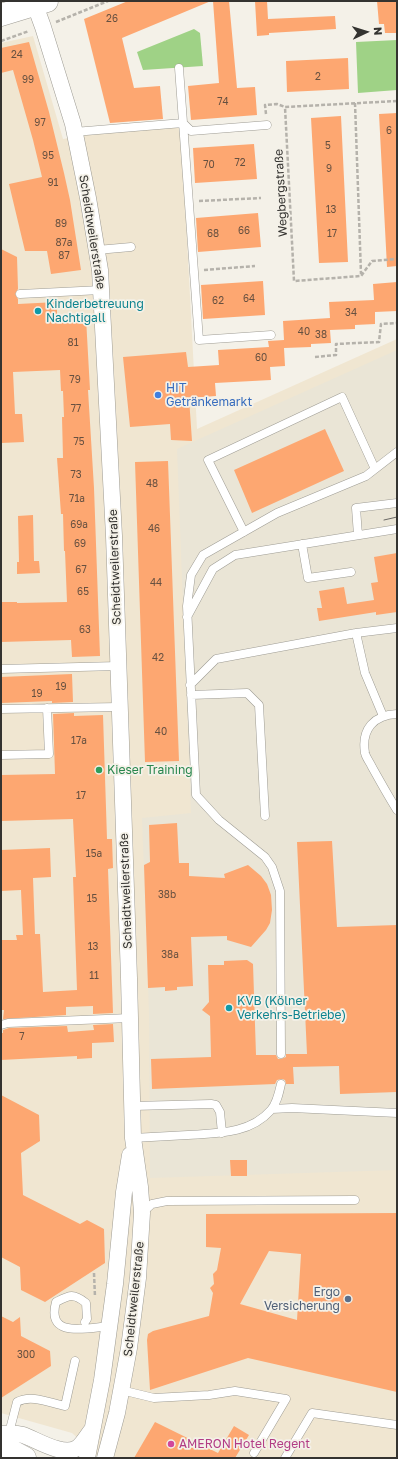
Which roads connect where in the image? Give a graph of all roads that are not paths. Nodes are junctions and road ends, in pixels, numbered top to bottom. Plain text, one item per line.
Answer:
1 (41, 3) edge
2 (1, 14) edge
3 (179, 68) dead end
4 (183, 123) junction
5 (267, 125) dead end
6 (74, 132) junction
7 (131, 247) dead end
8 (97, 250) junction
9 (101, 290) junction
10 (20, 294) dead end
11 (271, 335) dead end
12 (397, 452) edge
13 (375, 469) junction
14 (397, 503) edge
15 (397, 529) edge
16 (244, 532) junction
17 (358, 535) junction
18 (302, 544) junction
19 (351, 572) dead end
20 (187, 617) junction
21 (397, 628) edge
22 (356, 633) junction
23 (118, 666) junction
24 (1, 669) edge
25 (190, 685) junction
26 (191, 695) junction
27 (119, 706) junction
28 (47, 708) junction
29 (1, 709) edge
30 (397, 714) edge
31 (383, 716) junction
32 (1, 755) edge
33 (397, 810) edge
34 (265, 816) dead end
35 (130, 1018) junction
36 (1, 1024) edge
37 (281, 1054) dead end
38 (281, 1084) dead end
39 (132, 1106) junction
40 (272, 1109) junction
41 (397, 1113) edge
42 (222, 1133) junction
43 (133, 1138) junction
44 (355, 1200) dead end
45 (142, 1213) junction
46 (85, 1322) dead end
47 (109, 1326) junction
48 (75, 1361) dead end
49 (122, 1390) junction
50 (397, 1425) edge
51 (92, 1429) junction
52 (4, 1437) edge
53 (254, 1453) dead end
54 (25, 1458) edge
55 (87, 1458) edge
56 (105, 1458) edge
57 (285, 1458) edge

1 - 2 main road
1 - 6 street, Scheidtweilerstraße
3 - 4 lane
4 - 5 lane
4 - 6 lane
4 - 11 lane
6 - 8 street, Scheidtweilerstraße
7 - 8 lane
8 - 9 street, Scheidtweilerstraße
9 - 10 lane
9 - 23 street, Scheidtweilerstraße
12 - 13 lane
13 - 16 lane
13 - 16 lane
14 - 17 lane
15 - 17 lane
16 - 20 lane
17 - 18 lane
18 - 19 lane
18 - 20 lane
20 - 25 lane
21 - 22 lane
22 - 25 lane
22 - 31 lane
23 - 24 lane
23 - 27 street, Scheidtweilerstraße
25 - 26 lane
26 - 34 lane
26 - 37 lane
27 - 28 lane
27 - 35 street, Scheidtweilerstraße
28 - 29 lane
28 - 32 lane
30 - 31 lane
31 - 33 lane
35 - 36 lane
35 - 39 street, Scheidtweilerstraße
38 - 40 lane
39 - 42 lane
39 - 43 street, Scheidtweilerstraße
40 - 41 lane
40 - 42 lane
42 - 43 lane
43 - 45 street, Scheidtweilerstraße
43 - 47 street, Scheidtweilerstraße
44 - 45 lane
45 - 49 street, Scheidtweilerstraße
46 - 47 lane
47 - 51 street, Scheidtweilerstraße
48 - 52 lane
49 - 53 lane
49 - 56 street, Scheidtweilerstraße
50 - 57 lane
51 - 52 street, Scheidtweilerstraße
51 - 55 street, Scheidtweilerstraße
52 - 54 main road

